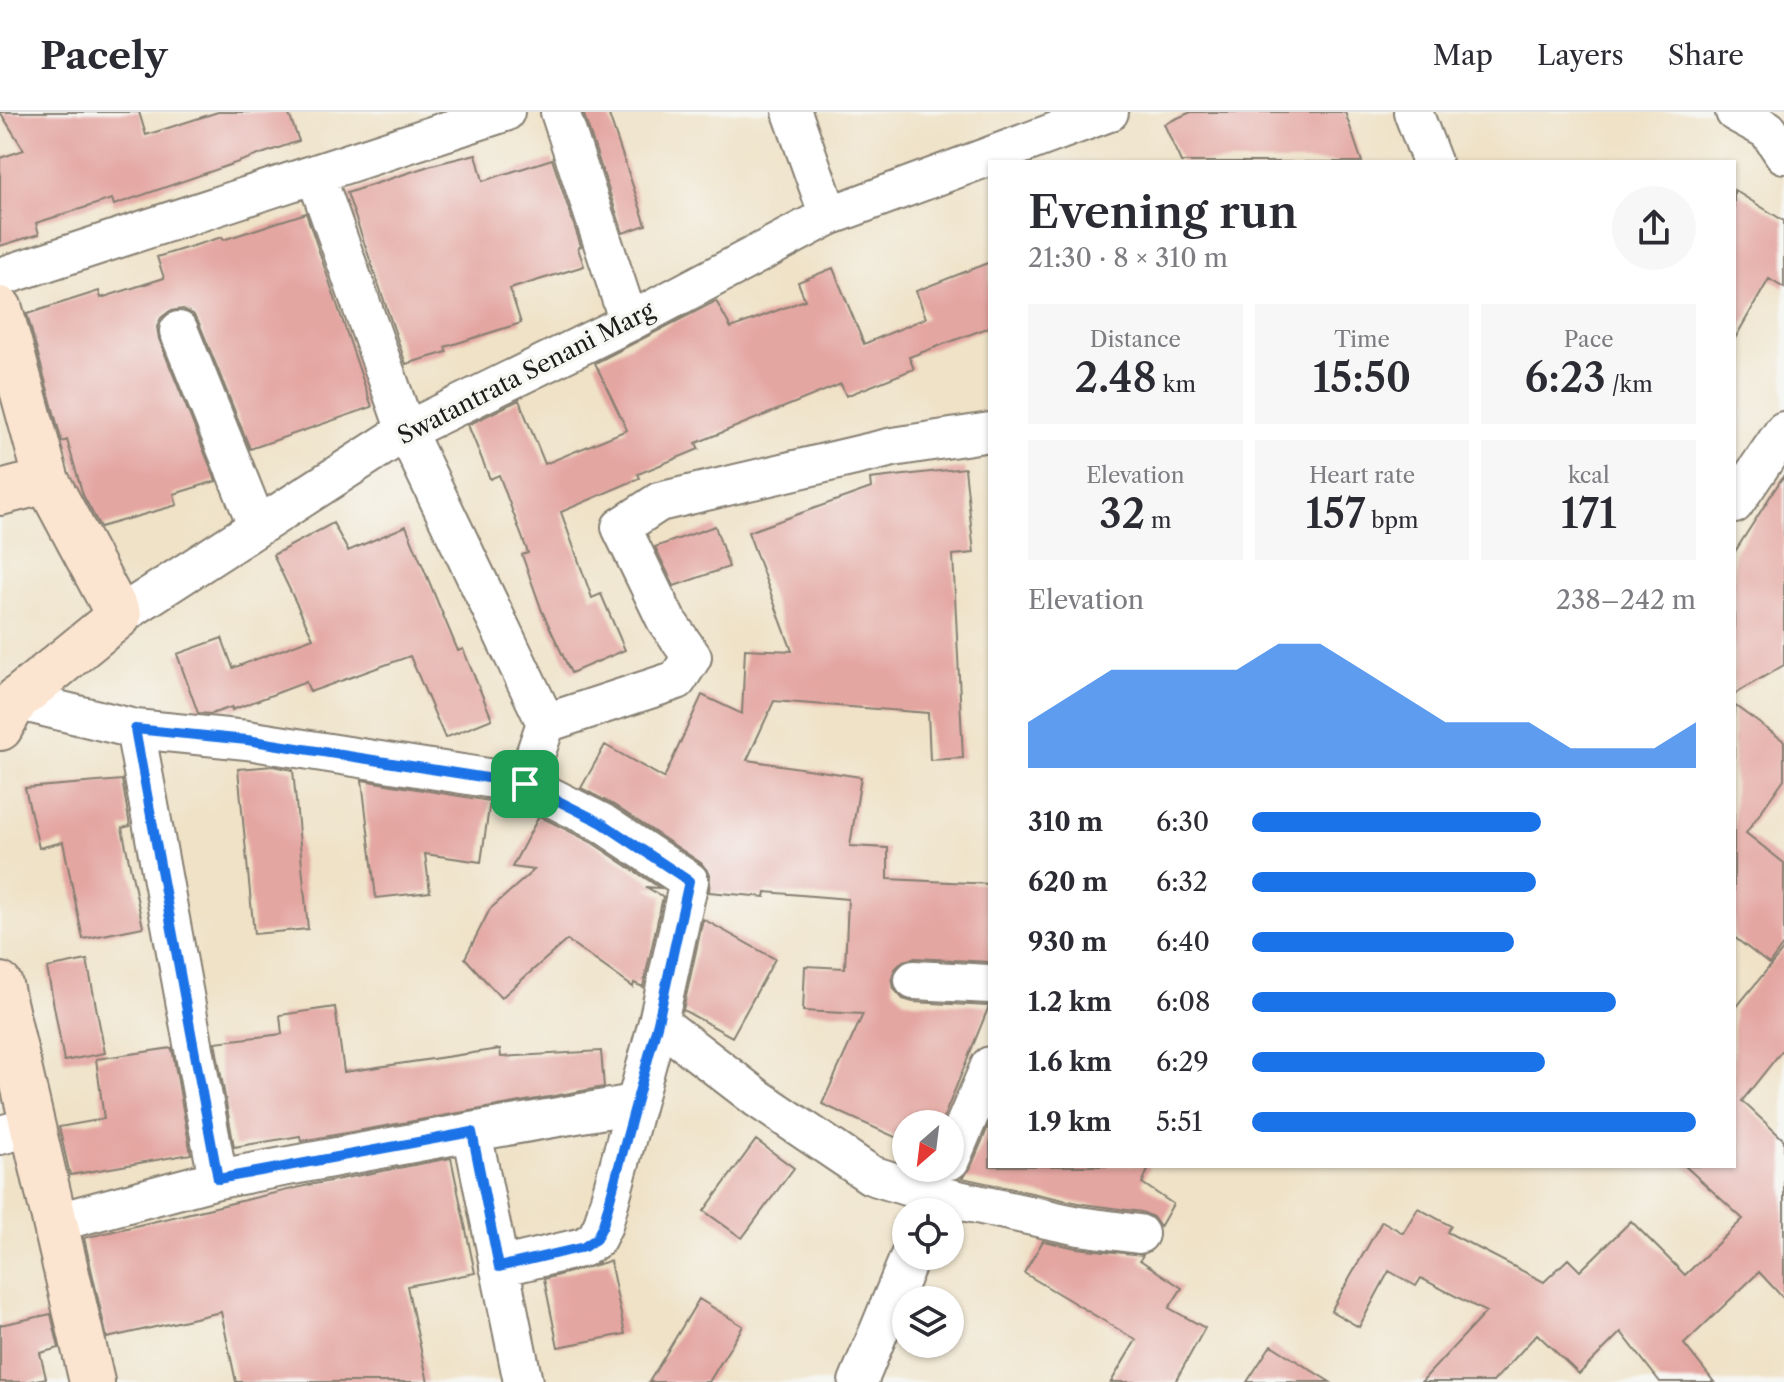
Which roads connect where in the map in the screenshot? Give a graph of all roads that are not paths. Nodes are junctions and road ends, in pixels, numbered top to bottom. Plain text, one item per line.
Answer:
1 (505, 112) edge
2 (560, 112) edge
3 (792, 112) edge
4 (1109, 112) edge
5 (1413, 112) edge
6 (1735, 112) edge
7 (1063, 146) edge
8 (1784, 154) edge
9 (1016, 160) edge
10 (1431, 160) edge
11 (988, 168) edge
12 (316, 176) junction
13 (829, 216) junction
14 (0, 277) edge
15 (0, 309) edge
16 (629, 322) junction
17 (179, 331) dead end
18 (406, 431) junction
19 (1784, 431) edge
20 (988, 432) edge
21 (47, 481) junction
22 (0, 493) edge
23 (1736, 501) edge
24 (257, 525) junction
25 (119, 616) junction
26 (8, 714) edge
27 (546, 723) junction
28 (135, 729) junction
29 (525, 784) junction
30 (914, 980) dead end
31 (988, 984) edge
32 (0, 985) edge
33 (658, 1022) junction
34 (988, 1071) edge
35 (634, 1104) junction
36 (964, 1127) edge
37 (16, 1131) edge
38 (472, 1132) junction
39 (218, 1179) junction
40 (937, 1192) edge
41 (57, 1222) junction
42 (1139, 1234) dead end
43 (499, 1267) junction
44 (904, 1270) edge
45 (92, 1382) edge
46 (523, 1382) edge
47 (858, 1382) edge

1 - 12 street
2 - 16 street
3 - 13 street
4 - 7 street, Swatantrata Senani Marg
5 - 10 street
6 - 8 street
7 - 9 street, Swatantrata Senani Marg
11 - 13 street, Swatantrata Senani Marg
12 - 14 street
12 - 18 street
13 - 16 street, Swatantrata Senani Marg
15 - 21 street
16 - 18 street, Swatantrata Senani Marg
17 - 24 street
18 - 24 street, Swatantrata Senani Marg
18 - 27 street
19 - 23 street
20 - 27 street
21 - 22 street
21 - 25 street
24 - 25 street, Swatantrata Senani Marg
25 - 26 street, Swatantrata Senani Marg
26 - 28 street
27 - 29 street
28 - 29 street
28 - 39 street
29 - 33 street
30 - 31 street
32 - 37 street
33 - 35 street
33 - 40 street
34 - 36 street
35 - 38 street
35 - 43 street
37 - 41 street
38 - 39 street
38 - 43 street
39 - 41 street
40 - 42 street
41 - 45 street
43 - 46 street
44 - 47 street

